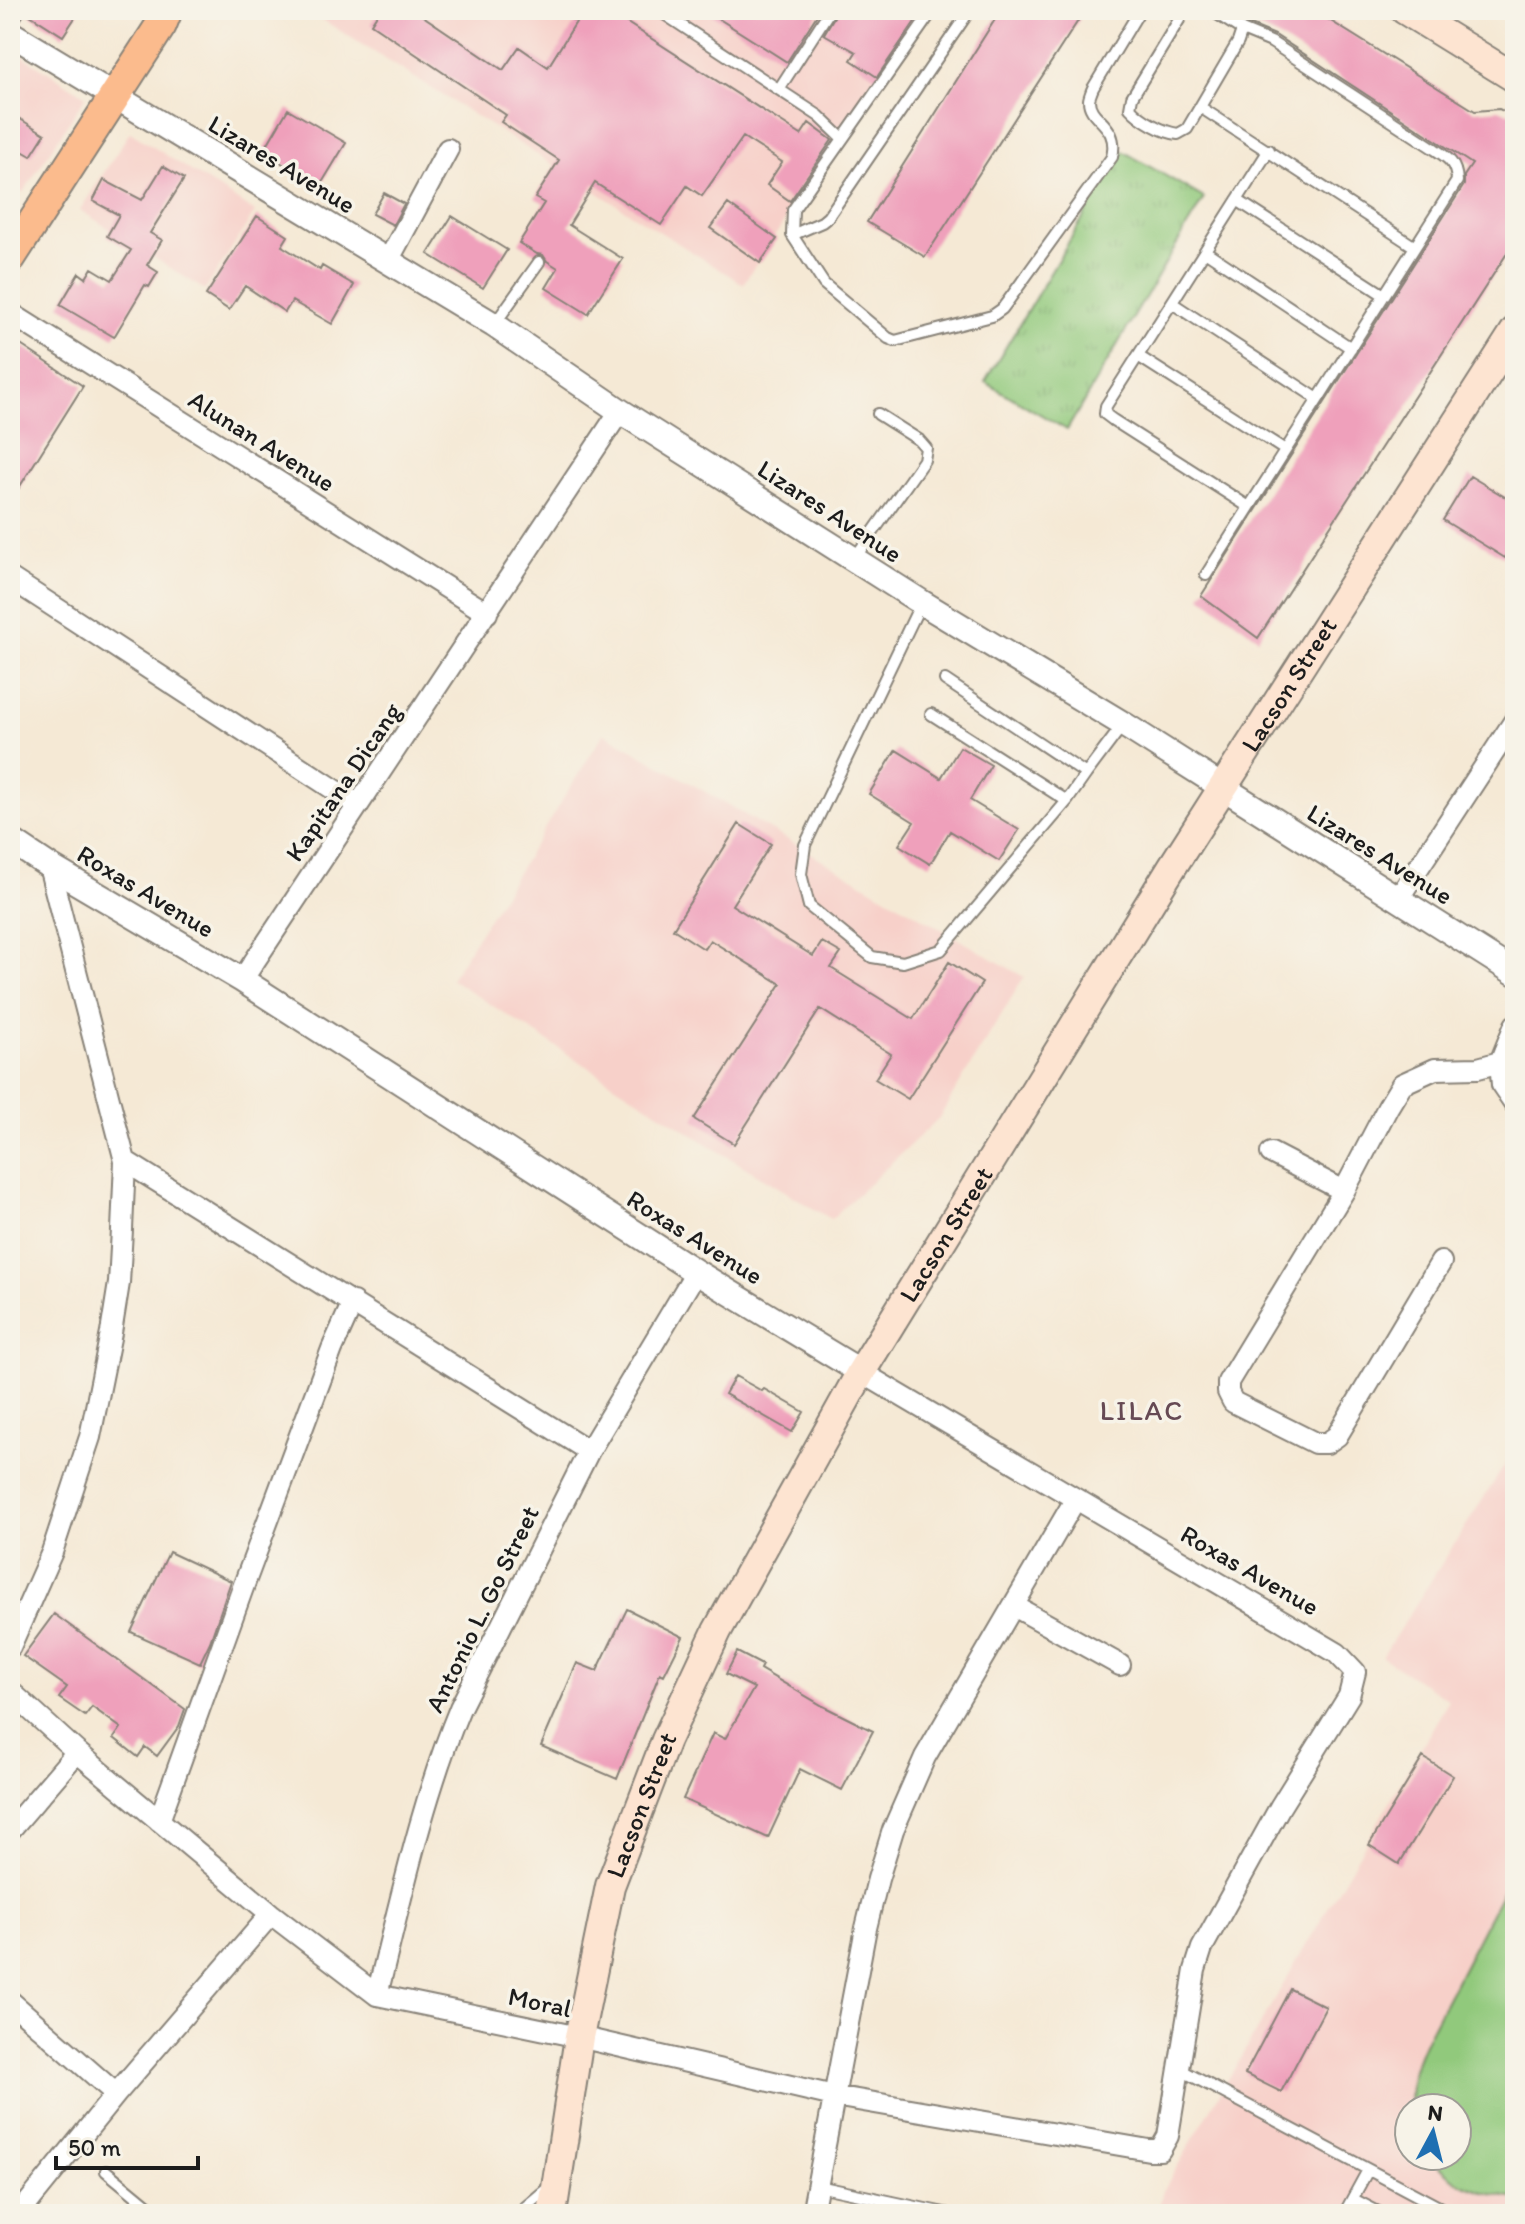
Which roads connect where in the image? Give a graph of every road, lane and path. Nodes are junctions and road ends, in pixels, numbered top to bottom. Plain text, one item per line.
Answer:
1 (20, 10) edge
2 (658, 10) edge
3 (830, 10) edge
4 (933, 10) edge
5 (970, 10) edge
6 (1140, 10) edge
7 (1185, 10) edge
8 (1211, 10) edge
9 (1405, 10) edge
10 (160, 18) edge
11 (10, 24) edge
12 (1242, 30) junction
13 (10, 33) edge
14 (1515, 78) edge
15 (779, 89) junction
16 (116, 95) junction
17 (1200, 107) junction
18 (842, 138) junction
19 (448, 149) dead end
20 (1269, 150) junction
21 (1237, 200) junction
22 (792, 235) junction
23 (1415, 247) junction
24 (1205, 251) junction
25 (10, 258) edge
26 (388, 261) junction
27 (539, 262) dead end
28 (1384, 295) junction
29 (1172, 303) junction
30 (10, 313) edge
31 (494, 325) junction
32 (1515, 331) edge
33 (1351, 348) junction
34 (1138, 356) junction
35 (1318, 399) junction
36 (620, 411) junction
37 (878, 414) dead end
38 (1285, 450) junction
39 (1249, 507) junction
40 (854, 559) junction
41 (1206, 575) dead end
42 (10, 578) edge
43 (921, 602) junction
44 (487, 613) junction
45 (945, 680) dead end
46 (931, 714) dead end
47 (1515, 720) edge
48 (1123, 724) junction
49 (1086, 774) junction
50 (1223, 789) junction
51 (1067, 801) junction
52 (358, 805) junction
53 (10, 840) edge
54 (49, 866) junction
55 (1398, 899) junction
56 (1515, 973) edge
57 (242, 980) junction
58 (1515, 1025) edge
59 (1500, 1062) junction
60 (1515, 1104) edge
61 (1271, 1153) dead end
62 (125, 1161) junction
63 (1344, 1191) junction
64 (1441, 1262) dead end
65 (696, 1272) junction
66 (353, 1302) junction
67 (861, 1372) junction
68 (589, 1451) junction
69 (1075, 1500) junction
70 (1014, 1606) junction
71 (10, 1647) edge
72 (1120, 1665) dead end
73 (10, 1691) edge
74 (77, 1752) junction
75 (159, 1821) junction
76 (10, 1830) edge
77 (271, 1914) junction
78 (377, 1995) junction
79 (10, 2001) edge
80 (579, 2037) junction
81 (1179, 2069) junction
82 (116, 2094) junction
83 (834, 2096) junction
84 (1368, 2170) junction
85 (106, 2171) dead end
86 (557, 2180) junction
87 (818, 2186) junction
88 (1353, 2199) junction
89 (19, 2214) edge
90 (158, 2214) edge
91 (517, 2214) edge
92 (552, 2214) edge
93 (812, 2214) edge
94 (949, 2214) edge
95 (1344, 2214) edge
96 (1382, 2214) edge
97 (1452, 2214) edge

1 - 11 lane
2 - 15 lane
3 - 15 lane
4 - 18 lane
5 - 22 lane
6 - 22 lane
7 - 17 lane
8 - 12 lane
9 - 14 main road
10 - 16 main road
12 - 17 lane
12 - 23 lane
13 - 16 street, Lizares Avenue
15 - 18 lane
16 - 25 main road
16 - 26 street, Lizares Avenue
17 - 20 lane
18 - 22 lane
19 - 26 street
20 - 21 lane
20 - 23 lane
21 - 24 lane
21 - 28 lane
23 - 28 lane
24 - 29 lane
24 - 33 lane
26 - 31 street, Lizares Avenue
27 - 31 lane
28 - 33 lane
29 - 34 lane
29 - 35 lane
30 - 44 street, Alunan Avenue
31 - 36 street, Lizares Avenue
32 - 50 main road, Lacson Street
33 - 35 lane
34 - 38 lane
34 - 39 lane
35 - 38 lane
36 - 40 street, Lizares Avenue
36 - 44 street, Kapitana Dicang
37 - 40 lane
38 - 39 lane
39 - 41 lane
40 - 43 street, Lizares Avenue
42 - 52 street
43 - 48 street, Lizares Avenue
43 - 51 lane
44 - 52 street, Kapitana Dicang
45 - 49 lane
46 - 51 lane
47 - 55 street
48 - 49 lane
48 - 50 street, Lizares Avenue
49 - 51 lane
50 - 55 street, Lizares Avenue
50 - 67 main road, Lacson Street
52 - 57 street, Kapitana Dicang
53 - 54 street, Roxas Avenue
54 - 57 street, Roxas Avenue
54 - 62 street
55 - 56 street, Lizares Avenue
57 - 65 street, Roxas Avenue
58 - 59 street
59 - 60 street
59 - 63 street
61 - 63 street
62 - 66 street
62 - 71 street
63 - 64 street
65 - 67 street, Roxas Avenue
65 - 68 street, Antonio L. Go Street
66 - 68 street
66 - 75 street
67 - 69 street, Roxas Avenue
67 - 80 main road, Lacson Street
68 - 78 street, Antonio L. Go Street
69 - 70 street
69 - 81 street, Roxas Avenue
70 - 72 street
70 - 83 street
73 - 74 street, Moral
74 - 75 street, Moral
74 - 76 street
75 - 77 street, Moral
77 - 78 street, Moral
77 - 82 street
78 - 80 street, Moral
79 - 82 street
80 - 83 street, Moral
80 - 86 main road, Lacson Street
81 - 83 street, Moral
81 - 84 lane
82 - 89 street
83 - 87 street
84 - 88 lane
84 - 97 lane
85 - 90 lane
86 - 91 lane
86 - 92 main road, Lacson Street
87 - 93 street
87 - 94 lane
88 - 95 lane
88 - 96 lane

